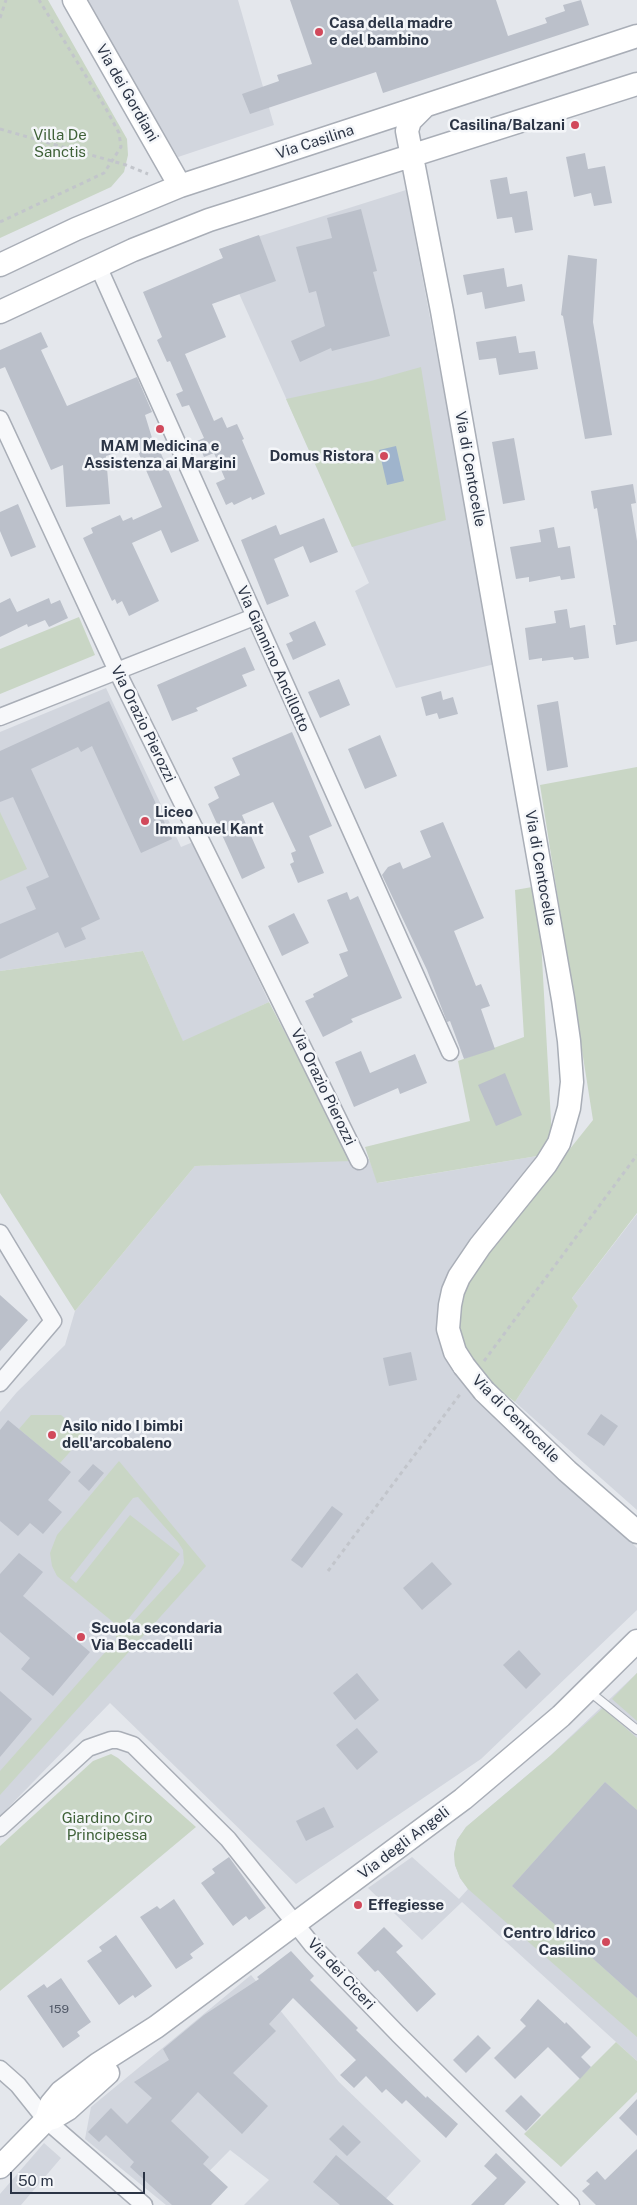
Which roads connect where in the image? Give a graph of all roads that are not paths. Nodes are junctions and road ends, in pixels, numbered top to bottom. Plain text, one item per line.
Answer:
1 (74, 0) edge
2 (637, 36) edge
3 (637, 84) edge
4 (424, 107) junction
5 (412, 155) junction
6 (180, 186) junction
7 (0, 265) edge
8 (98, 266) junction
9 (0, 312) edge
10 (0, 419) edge
11 (254, 617) junction
12 (117, 670) junction
13 (0, 717) edge
14 (450, 1052) dead end
15 (359, 1161) dead end
16 (0, 1234) edge
17 (0, 1383) edge
18 (637, 1532) edge
19 (637, 1641) edge
20 (588, 1690) junction
21 (637, 1730) edge
22 (0, 1828) edge
23 (294, 1924) junction
24 (0, 2069) edge
25 (46, 2120) junction
26 (0, 2168) edge
27 (144, 2205) edge
28 (571, 2205) edge

1 - 6 street, Via dei Gordiani
2 - 4 street, Via Casilina
3 - 5 street
4 - 5 street, Via di Centocelle
4 - 6 street, Via Casilina
5 - 8 street
5 - 18 street, Via di Centocelle, bridge
6 - 7 street, Via Casilina
8 - 9 street
8 - 11 street, Via Giannino Ancillotto
10 - 12 street, Via Orazio Pierozzi
11 - 12 street
11 - 14 street, Via Giannino Ancillotto
12 - 13 street
12 - 15 street, Via Orazio Pierozzi
16 - 17 street
19 - 20 street, Via degli Angeli
20 - 21 lane
20 - 23 street, Via degli Angeli
22 - 23 street, Via dei Ciceri
23 - 25 street, Via degli Angeli
23 - 28 street, Via dei Ciceri
24 - 25 street
25 - 26 street, Via degli Angeli
25 - 27 street

